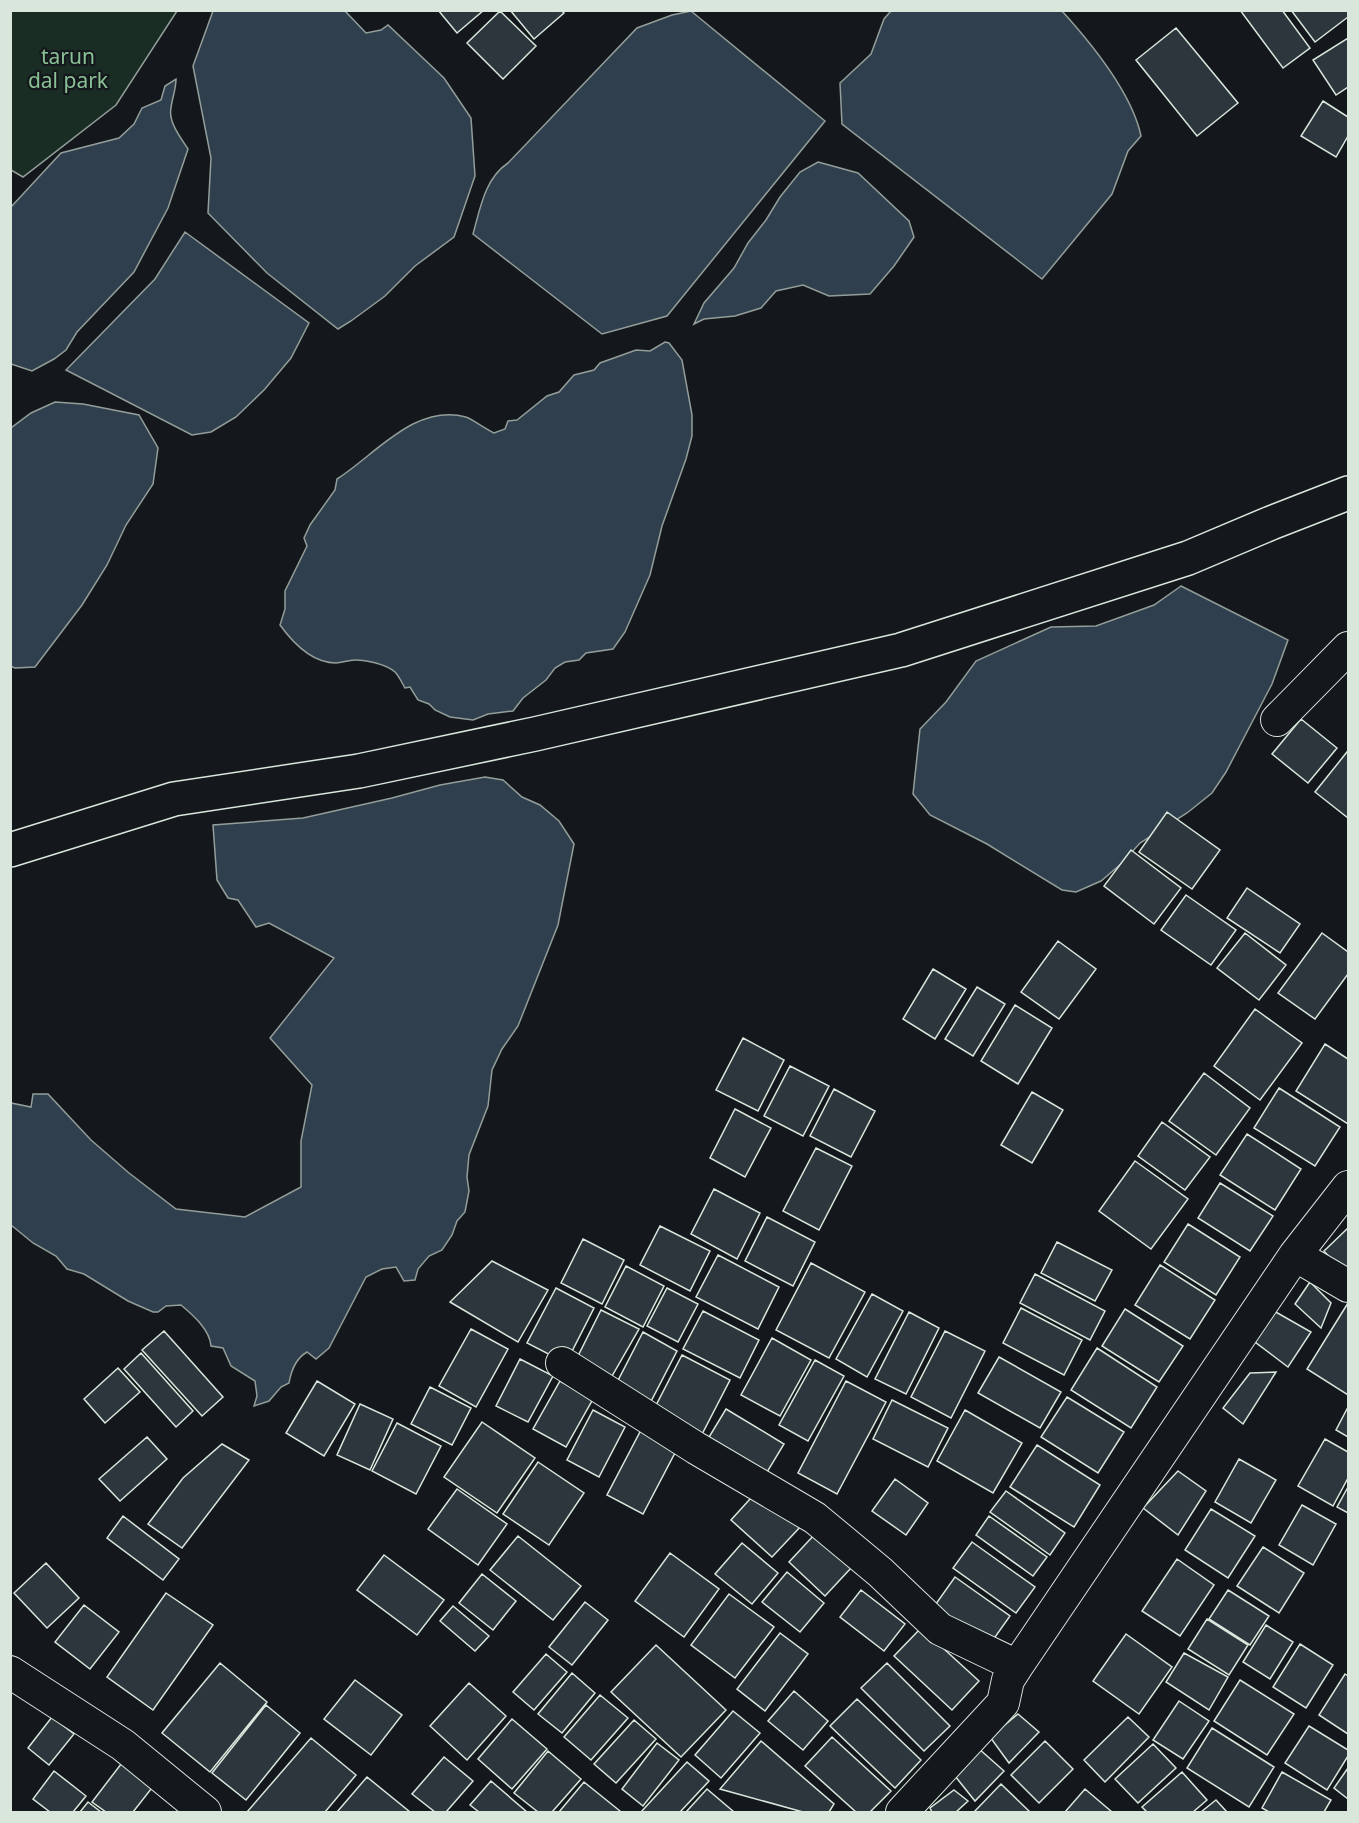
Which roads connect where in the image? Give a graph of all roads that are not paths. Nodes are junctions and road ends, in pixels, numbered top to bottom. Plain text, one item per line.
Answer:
1 (1348, 493) edge
2 (1348, 648) edge
3 (1277, 720) dead end
4 (10, 850) edge
5 (1348, 1187) edge
6 (1295, 1255) junction
7 (1348, 1286) edge
8 (562, 1363) dead end
9 (1017, 1666) junction
10 (10, 1672) edge
11 (205, 1812) edge
12 (902, 1812) edge

1 - 4 street
2 - 3 street
5 - 6 street
6 - 7 street
6 - 9 street
8 - 9 street
9 - 12 street
10 - 11 street

